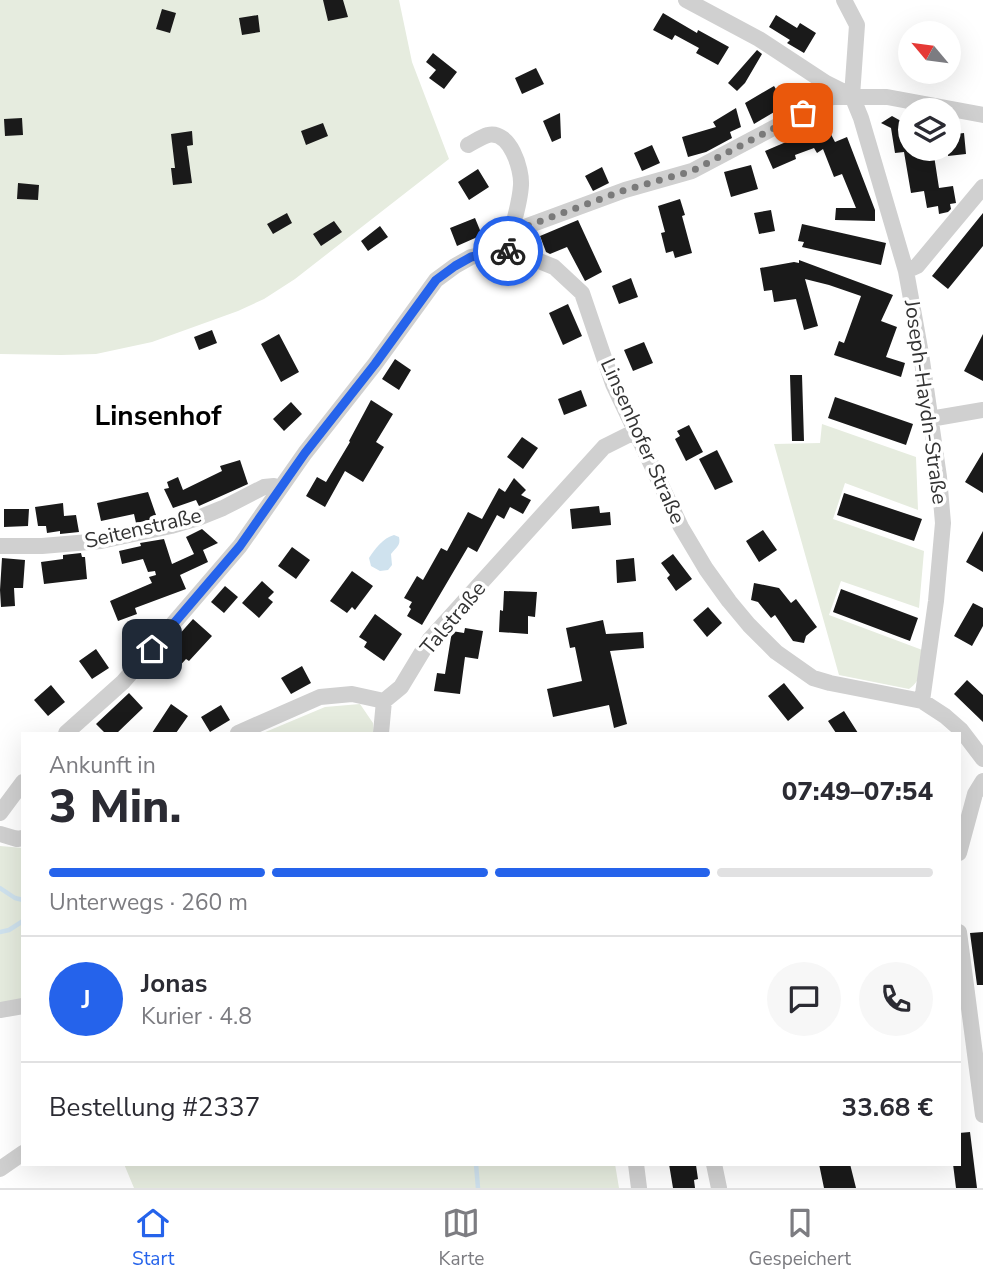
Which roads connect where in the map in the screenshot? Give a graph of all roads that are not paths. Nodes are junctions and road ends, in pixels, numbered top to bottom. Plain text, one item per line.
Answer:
1 (686, 0) edge
2 (844, 0) edge
3 (852, 96) junction
4 (983, 115) edge
5 (468, 145) dead end
6 (983, 187) edge
7 (511, 232) junction
8 (507, 253) junction
9 (906, 271) junction
10 (983, 410) edge
11 (930, 419) junction
12 (636, 431) junction
13 (280, 489) junction
14 (0, 546) edge
15 (384, 701) junction
16 (922, 701) junction
17 (67, 732) edge
18 (240, 732) edge
19 (381, 732) edge
20 (983, 759) edge
21 (983, 781) edge
22 (21, 785) edge
23 (0, 813) edge
24 (0, 834) edge
25 (21, 838) edge
26 (961, 846) edge
27 (961, 947) edge
28 (21, 1006) edge
29 (0, 1010) edge
30 (983, 1115) edge
31 (21, 1154) edge
32 (636, 1166) edge
33 (714, 1166) edge
34 (0, 1169) edge
35 (639, 1188) edge
36 (719, 1188) edge

1 - 3 street
2 - 3 street
3 - 4 street
3 - 7 street
3 - 9 street, Joseph-Haydn-Straße
5 - 7 street
6 - 9 street, Joseph-Haydn-Straße
7 - 8 street
8 - 12 street, Linsenhofer Straße
8 - 13 street, Linsenhofer Straße
9 - 11 street, Joseph-Haydn-Straße
10 - 11 street
11 - 16 street, Joseph-Haydn-Straße
12 - 15 street, Talstraße
12 - 16 street, Linsenhofer Straße
13 - 14 street, Seitenstraße
13 - 17 street, Linsenhofer Straße
15 - 18 street
15 - 19 street
16 - 20 street, Linsenhofer Straße
21 - 26 street
22 - 23 street
24 - 25 street
27 - 30 street
28 - 29 street
31 - 34 street
32 - 35 street
33 - 36 street

